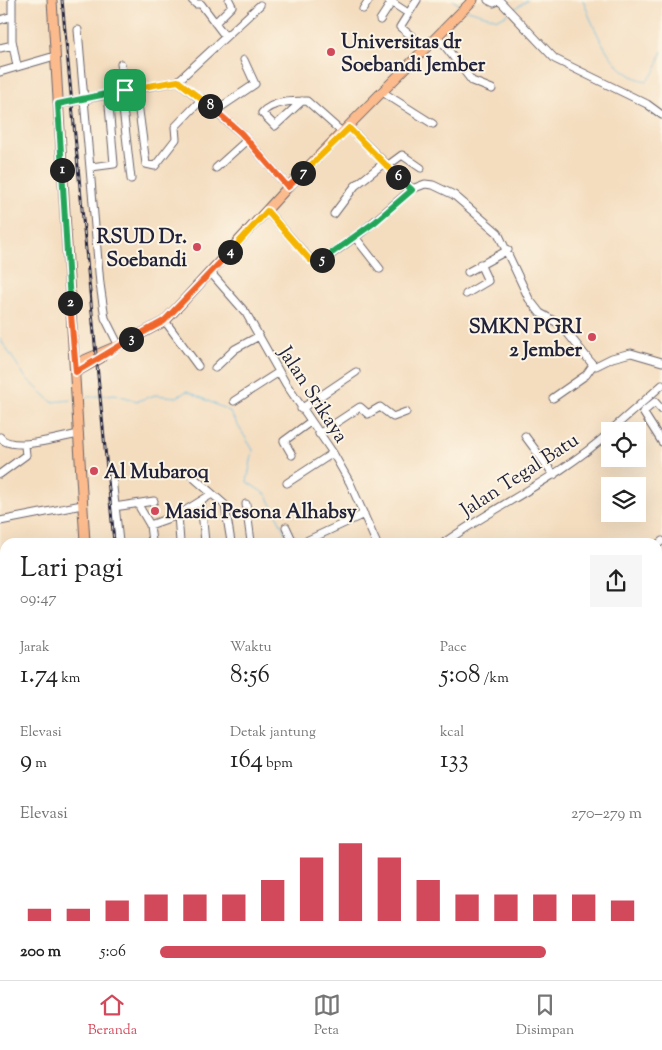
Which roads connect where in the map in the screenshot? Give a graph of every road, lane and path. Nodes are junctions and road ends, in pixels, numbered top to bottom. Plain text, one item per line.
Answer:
1 (12, 0) edge
2 (52, 0) edge
3 (192, 0) edge
4 (229, 0) edge
5 (369, 0) edge
6 (417, 0) edge
7 (473, 0) edge
8 (488, 0) edge
9 (499, 0) edge
10 (391, 1) edge
11 (260, 5) dead end
12 (363, 9) dead end
13 (408, 13) junction
14 (12, 16) junction
15 (0, 20) edge
16 (380, 20) dead end
17 (215, 23) junction
18 (78, 30) dead end
19 (225, 36) junction
20 (438, 37) junction
21 (13, 45) junction
22 (0, 48) edge
23 (427, 48) junction
24 (55, 56) junction
25 (244, 60) dead end
26 (121, 64) dead end
27 (17, 66) junction
28 (0, 72) edge
29 (178, 81) junction
30 (136, 88) junction
31 (492, 89) dead end
32 (123, 91) junction
33 (384, 93) junction
34 (108, 94) junction
35 (85, 99) junction
36 (202, 99) junction
37 (302, 101) junction
38 (58, 104) junction
39 (215, 110) junction
40 (662, 115) edge
41 (433, 124) dead end
42 (346, 130) junction
43 (247, 140) junction
44 (385, 165) junction
45 (91, 167) junction
46 (216, 168) dead end
47 (421, 168) dead end
48 (131, 179) dead end
49 (288, 187) junction
50 (412, 190) junction
51 (267, 211) junction
52 (334, 214) dead end
53 (355, 237) junction
54 (508, 250) junction
55 (480, 264) junction
56 (380, 269) dead end
57 (211, 272) junction
58 (468, 272) dead end
59 (466, 294) dead end
60 (164, 321) junction
61 (258, 336) junction
62 (121, 344) junction
63 (662, 362) edge
64 (593, 365) junction
65 (198, 366) dead end
66 (75, 368) junction
67 (215, 368) dead end
68 (279, 372) junction
69 (356, 372) dead end
70 (662, 385) edge
71 (554, 398) dead end
72 (234, 401) dead end
73 (648, 402) junction
74 (301, 408) junction
75 (662, 410) edge
76 (406, 412) dead end
77 (310, 422) junction
78 (622, 422) edge
79 (79, 434) junction
80 (319, 434) junction
81 (525, 436) dead end
82 (0, 437) edge
83 (601, 440) edge
84 (662, 442) edge
85 (25, 446) junction
86 (333, 453) junction
87 (292, 455) dead end
88 (186, 471) dead end
89 (0, 474) edge
90 (554, 475) junction
91 (112, 478) dead end
92 (287, 483) dead end
93 (212, 494) junction
94 (154, 501) dead end
95 (202, 501) junction
96 (246, 504) dead end
97 (82, 505) junction
98 (114, 507) junction
99 (140, 508) dead end
100 (178, 514) junction
101 (364, 514) junction
102 (0, 521) edge
103 (150, 525) junction
104 (286, 527) dead end
105 (85, 538) edge
106 (118, 538) edge
107 (152, 538) edge
108 (180, 538) edge
109 (206, 538) edge
110 (230, 538) edge
111 (250, 538) edge
112 (291, 538) edge
113 (312, 538) edge
114 (374, 538) edge
115 (452, 538) edge

1 - 14 street
2 - 24 main road
3 - 17 street
4 - 17 street
5 - 12 street
6 - 13 street
7 - 20 main road
8 - 9 street
9 - 40 street
10 - 13 street
10 - 16 street
11 - 19 street
13 - 23 street
14 - 15 street
14 - 21 street
17 - 19 street
18 - 35 street
19 - 29 street
20 - 23 main road
20 - 31 street
21 - 22 street
21 - 27 street
23 - 33 main road
24 - 27 street
24 - 38 main road
25 - 39 street
26 - 32 street
27 - 28 street
29 - 30 street
29 - 36 street
30 - 32 street
30 - 36 street
32 - 34 street
32 - 48 street
33 - 41 street
33 - 42 main road
34 - 35 street
34 - 45 street
35 - 38 street
35 - 45 street
36 - 39 street
37 - 37 street
37 - 42 street
38 - 66 main road
39 - 43 street
42 - 44 street
42 - 49 main road
43 - 46 street
43 - 49 street
44 - 47 street
44 - 50 street
44 - 52 street
45 - 62 street
49 - 51 main road
50 - 53 street
50 - 54 street
51 - 53 street
51 - 57 main road
53 - 56 street
54 - 55 street
54 - 64 street
55 - 58 street
55 - 59 street
57 - 60 main road
57 - 61 street, Jalan Srikaya
60 - 62 main road
60 - 65 street
61 - 67 street
61 - 68 street, Jalan Srikaya
62 - 66 main road
63 - 64 street
64 - 71 street
66 - 79 main road
68 - 72 street
68 - 74 street, Jalan Srikaya
69 - 74 street
70 - 73 street, Jalan Tegal Batu
73 - 75 street
73 - 78 street, Jalan Tegal Batu
73 - 84 street
74 - 77 street, Jalan Srikaya
76 - 80 street
77 - 80 street, Jalan Srikaya
77 - 87 street
79 - 85 street
79 - 97 main road
80 - 86 street, Jalan Srikaya
81 - 90 street
82 - 85 street
83 - 90 street, Jalan Tegal Batu
85 - 89 street
86 - 92 street
86 - 101 street, Jalan Srikaya
88 - 93 street
90 - 115 street, Jalan Tegal Batu
91 - 98 street
93 - 95 street
93 - 110 street
94 - 98 street
95 - 100 street
95 - 109 street
96 - 111 street
97 - 102 street
97 - 105 main road
98 - 106 street
99 - 103 street
100 - 103 street
100 - 108 street
101 - 113 street
101 - 114 street, Jalan Srikaya
103 - 107 street
104 - 112 street

